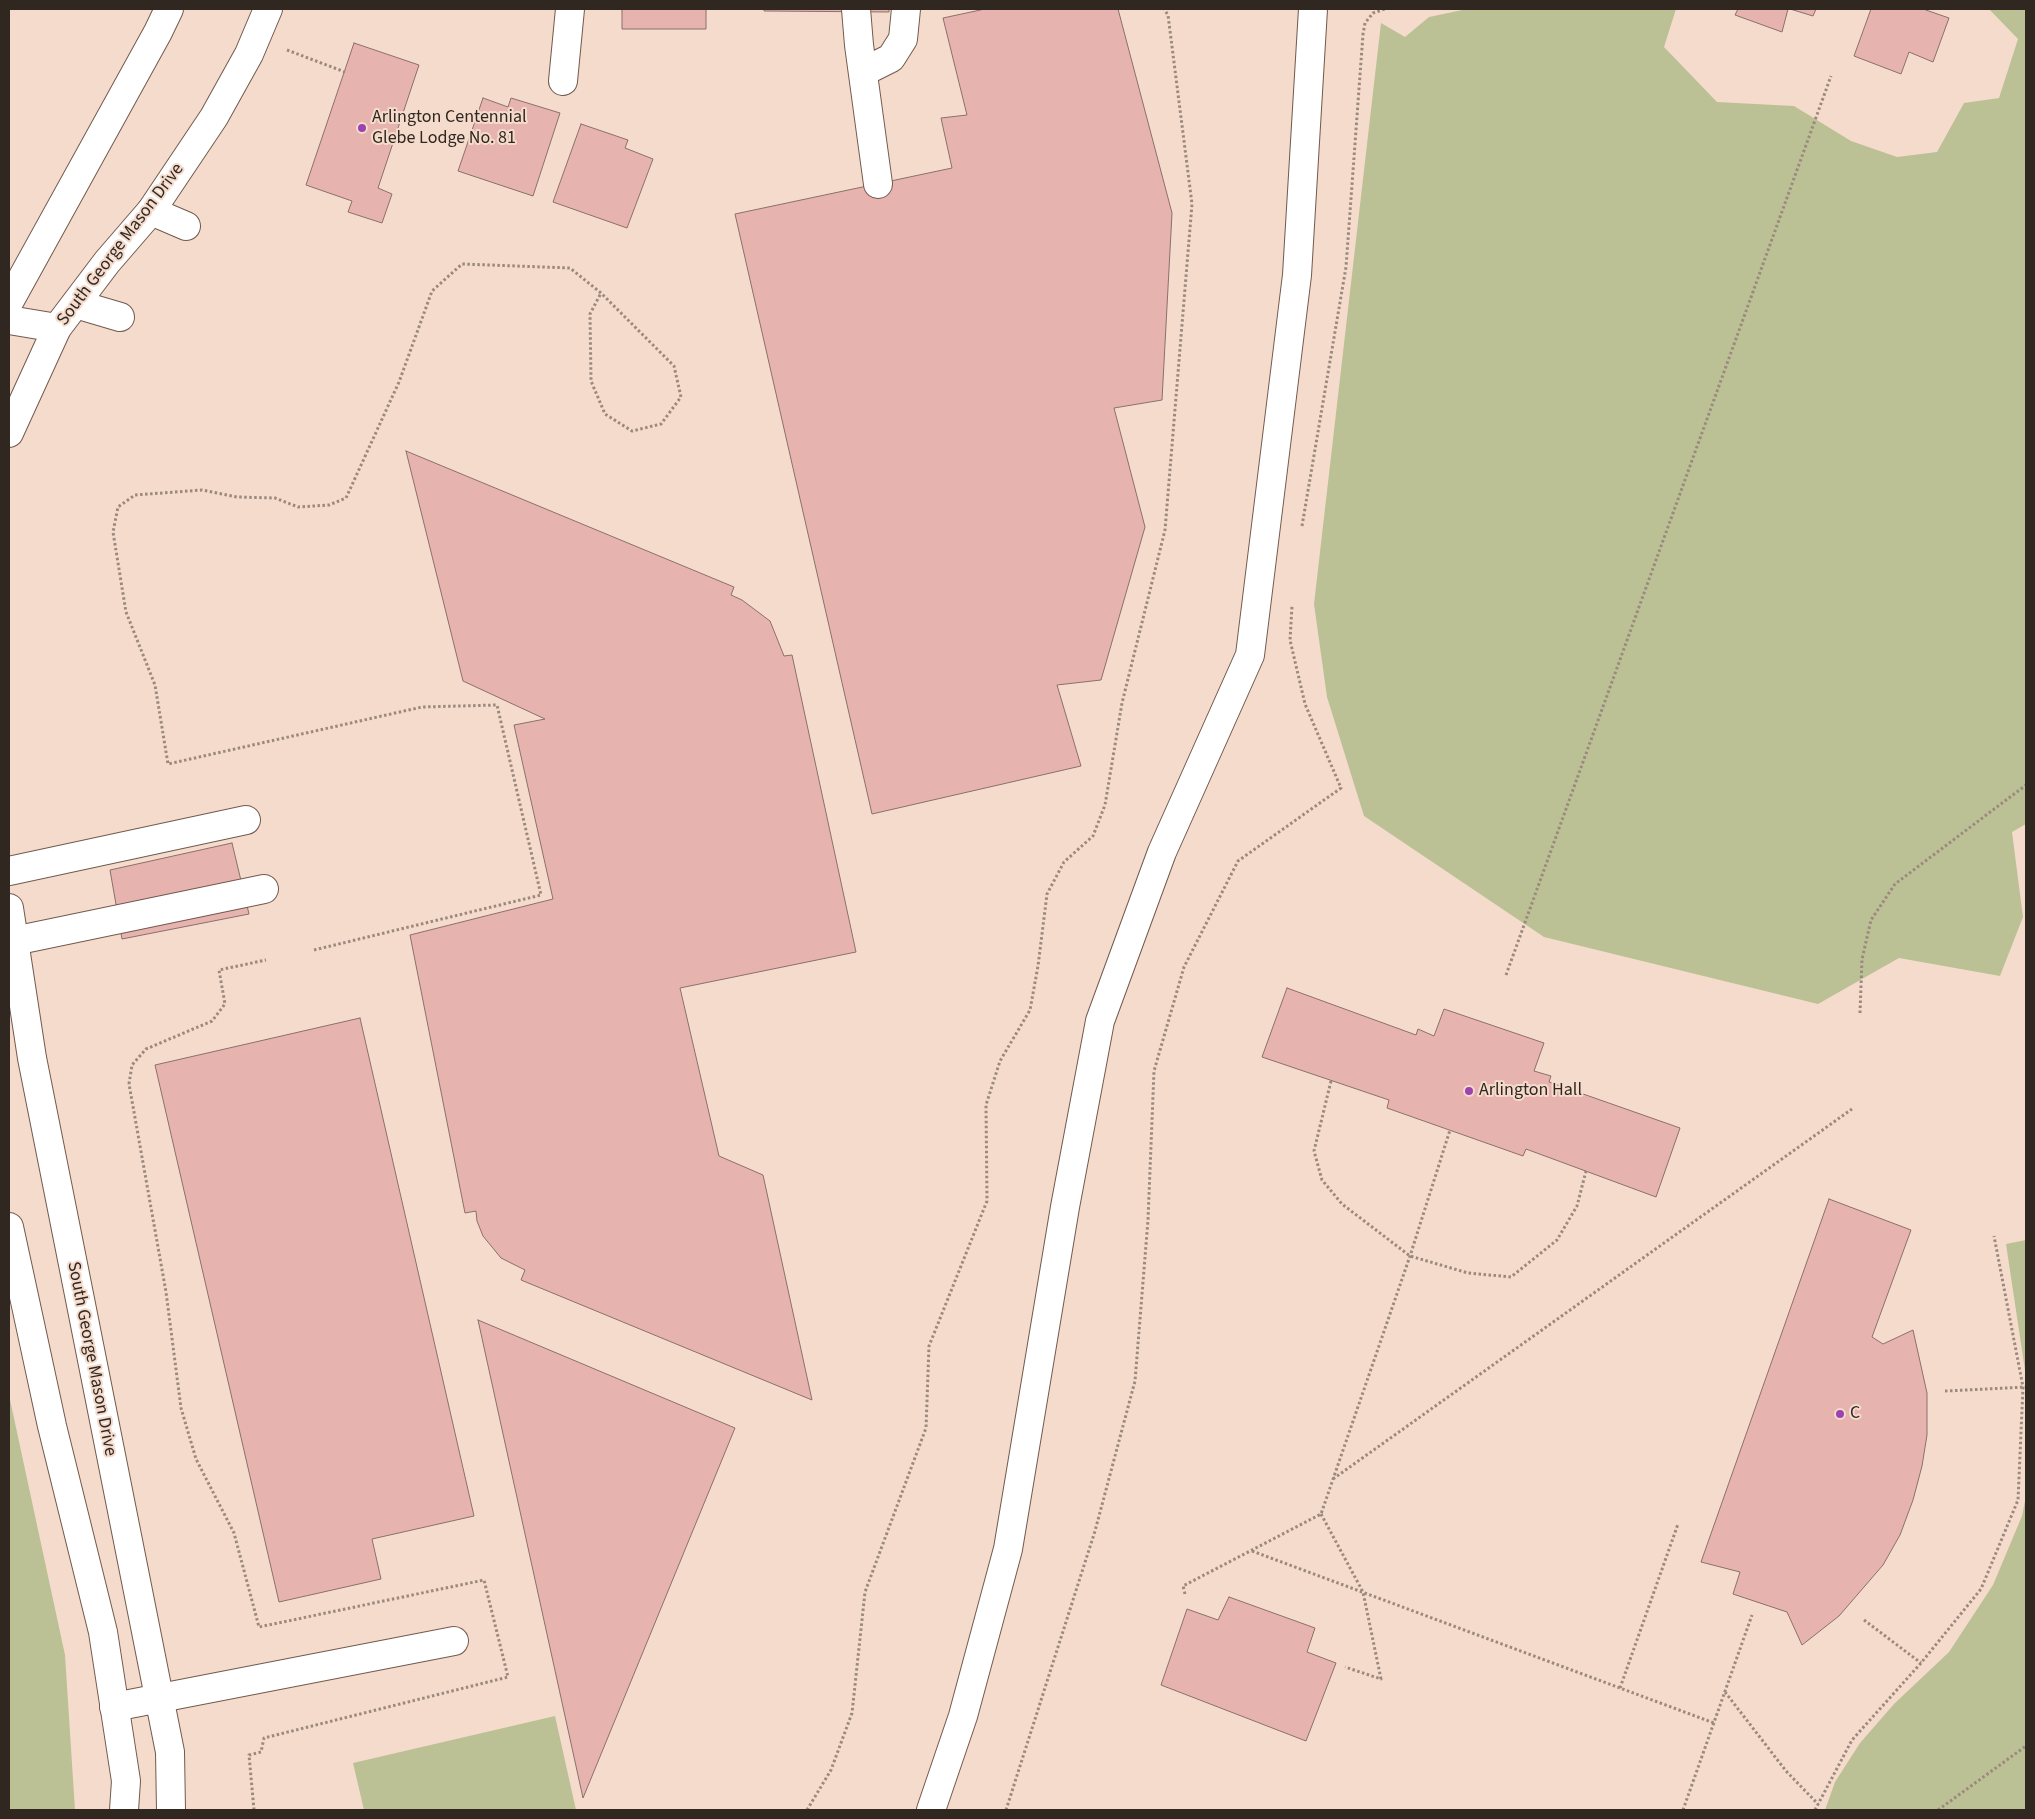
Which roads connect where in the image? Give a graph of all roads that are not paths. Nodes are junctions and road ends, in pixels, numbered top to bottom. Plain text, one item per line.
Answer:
1 (169, 9) edge
2 (268, 9) edge
3 (570, 9) edge
4 (856, 9) edge
5 (906, 9) edge
6 (1312, 9) edge
7 (863, 72) junction
8 (563, 81) dead end
9 (878, 184) dead end
10 (151, 211) junction
11 (186, 226) dead end
12 (9, 302) edge
13 (76, 304) junction
14 (120, 317) dead end
15 (9, 320) edge
16 (57, 328) junction
17 (9, 433) edge
18 (246, 820) dead end
19 (9, 872) edge
20 (264, 889) dead end
21 (9, 908) edge
22 (12, 942) edge
23 (9, 1226) edge
24 (454, 1641) dead end
25 (159, 1698) junction
26 (114, 1706) junction
27 (124, 1810) edge
28 (171, 1810) edge
29 (931, 1810) edge

1 - 12 main road
2 - 10 main road, South George Mason Drive
3 - 8 main road
4 - 7 main road
5 - 7 main road
6 - 29 main road
7 - 9 main road
10 - 11 main road
10 - 13 main road, South George Mason Drive
13 - 14 main road
13 - 16 main road, South George Mason Drive
15 - 16 main road
16 - 17 main road, South George Mason Drive
18 - 19 main road
20 - 22 main road
21 - 22 main road, South George Mason Drive
22 - 25 main road, South George Mason Drive
23 - 26 main road
24 - 25 main road
25 - 26 main road
25 - 28 main road, South George Mason Drive
26 - 27 main road

